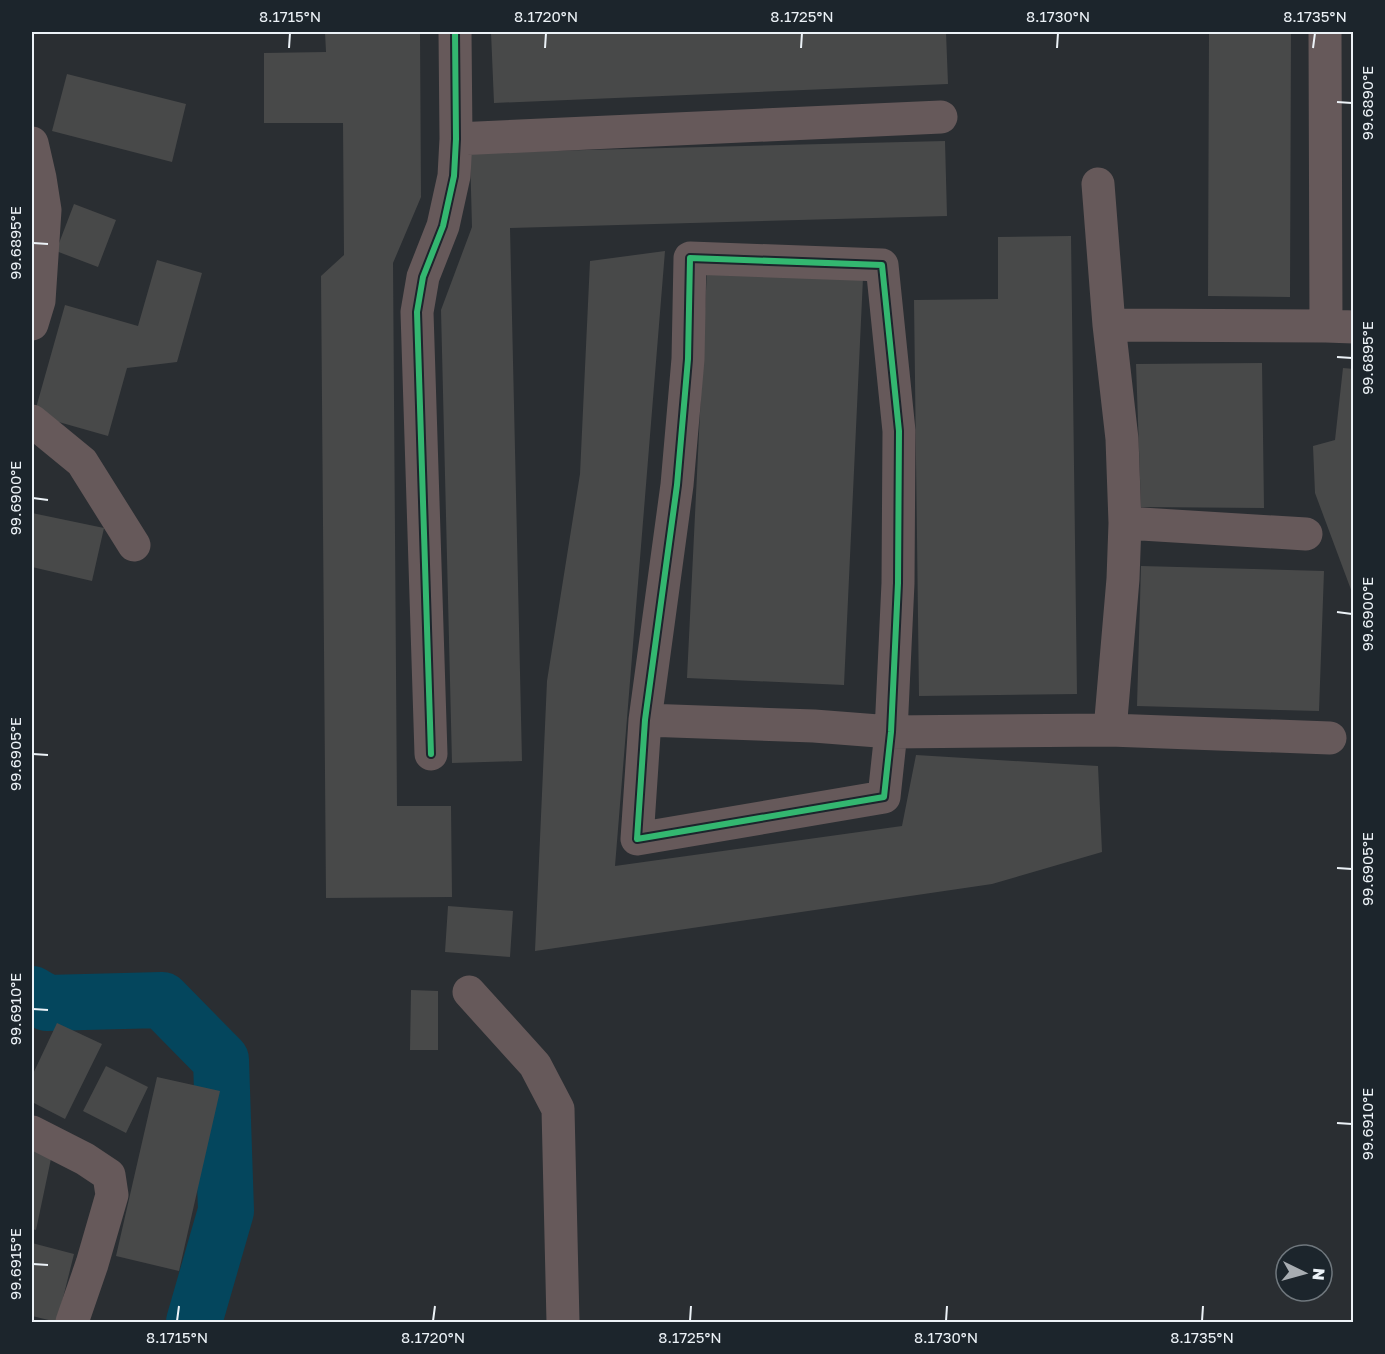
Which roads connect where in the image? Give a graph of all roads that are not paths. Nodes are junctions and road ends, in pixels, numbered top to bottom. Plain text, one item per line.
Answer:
1 (455, 32) edge
2 (1325, 32) edge
3 (941, 117) dead end
4 (456, 139) junction
5 (32, 143) edge
6 (1098, 184) dead end
7 (32, 324) edge
8 (1109, 325) junction
9 (1340, 326) edge
10 (32, 421) edge
11 (1125, 523) junction
12 (1306, 534) dead end
13 (134, 545) dead end
14 (645, 720) junction
15 (1110, 730) junction
16 (891, 732) junction
17 (1330, 738) dead end
18 (431, 754) dead end
19 (469, 992) dead end
20 (32, 1132) edge
21 (72, 1323) edge
22 (563, 1323) edge

1 - 4 street
2 - 9 street
3 - 4 street
4 - 18 street
5 - 7 street
6 - 8 street
8 - 9 street
8 - 11 street
10 - 13 street
11 - 12 street
11 - 15 street
14 - 16 street
14 - 16 street
14 - 16 street
15 - 16 street
15 - 17 street
19 - 22 street
20 - 21 street

